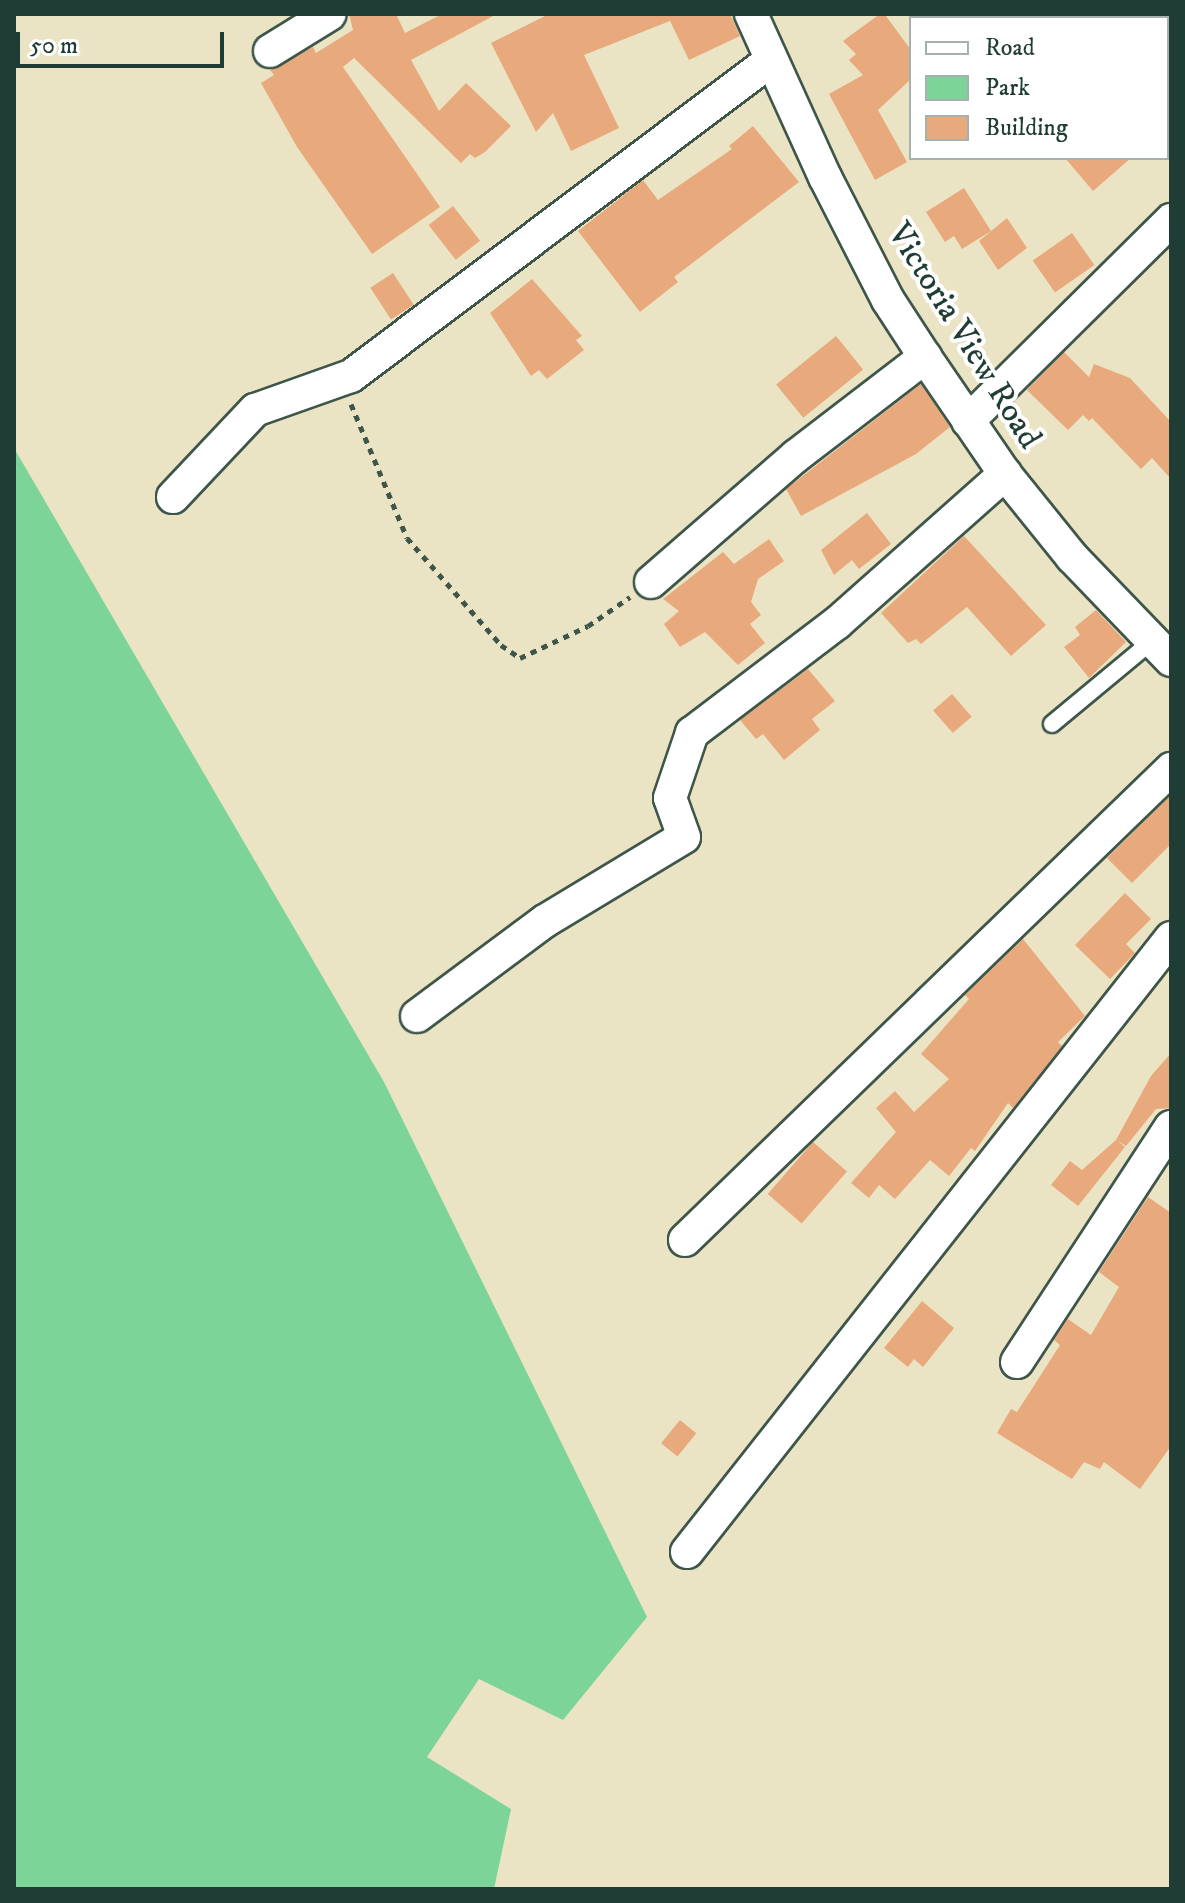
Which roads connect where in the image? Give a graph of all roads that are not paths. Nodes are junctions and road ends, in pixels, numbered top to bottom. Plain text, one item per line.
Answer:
1 (329, 14) edge
2 (751, 14) edge
3 (270, 51) dead end
4 (770, 61) junction
5 (1171, 220) edge
6 (925, 357) junction
7 (968, 421) junction
8 (1005, 474) junction
9 (173, 497) dead end
10 (651, 582) road end
11 (1166, 655) edge
12 (1052, 724) dead end
13 (1171, 769) edge
14 (1171, 938) edge
15 (417, 1016) dead end
16 (1171, 1127) edge
17 (685, 1240) dead end
18 (1017, 1362) dead end
19 (687, 1552) dead end

1 - 3 street
2 - 4 street, Victoria View Road
4 - 6 street, Victoria View Road
4 - 9 street
5 - 7 street
6 - 7 street, Victoria View Road
6 - 10 street
7 - 8 street, Victoria View Road
8 - 11 street, Victoria View Road
8 - 15 street
11 - 12 lane
13 - 17 street
14 - 19 street
16 - 18 street

